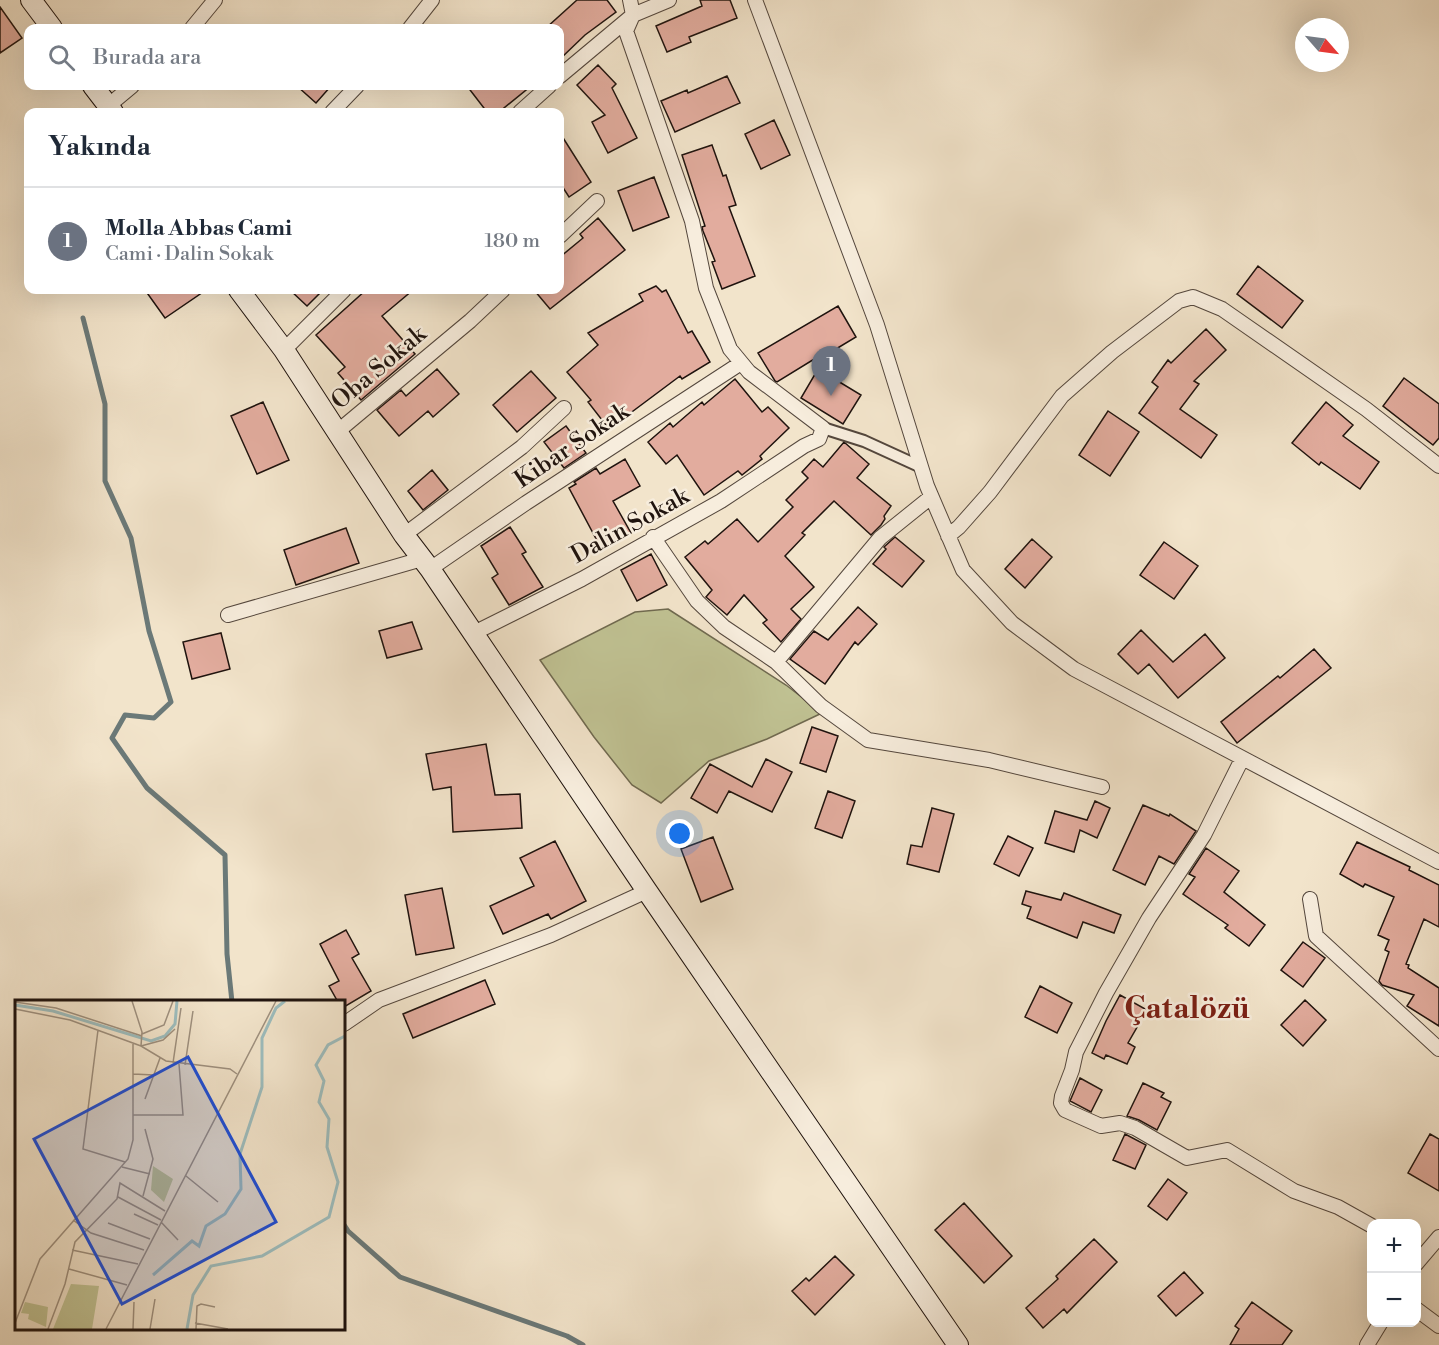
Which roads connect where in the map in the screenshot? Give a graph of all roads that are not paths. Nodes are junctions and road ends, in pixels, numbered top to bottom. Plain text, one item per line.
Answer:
1 (32, 0) edge
2 (215, 0) edge
3 (432, 0) edge
4 (630, 0) edge
5 (669, 0) edge
6 (755, 0) edge
7 (633, 15) junction
8 (50, 24) edge
9 (195, 24) edge
10 (413, 24) edge
11 (564, 73) edge
12 (96, 90) edge
13 (128, 90) edge
14 (353, 90) edge
15 (545, 90) edge
16 (109, 108) edge
17 (111, 108) edge
18 (336, 108) edge
19 (524, 108) edge
20 (597, 201) dead end
21 (564, 232) edge
22 (242, 294) edge
23 (340, 294) edge
24 (499, 294) edge
25 (284, 350) junction
26 (741, 363) junction
27 (564, 408) dead end
28 (823, 428) junction
29 (337, 432) junction
30 (1439, 466) edge
31 (921, 467) junction
32 (931, 497) junction
33 (404, 535) junction
34 (948, 536) junction
35 (653, 537) junction
36 (426, 564) junction
37 (228, 615) dead end
38 (472, 634) junction
39 (776, 662) junction
40 (1242, 759) junction
41 (1102, 787) dead end
42 (1439, 862) edge
43 (646, 891) junction
44 (1310, 899) dead end
45 (345, 1023) edge
46 (1438, 1047) edge
47 (1367, 1224) edge
48 (1439, 1237) edge
49 (1421, 1257) edge
50 (1421, 1313) edge
51 (1439, 1326) edge
52 (1378, 1327) edge
53 (958, 1345) edge
54 (1367, 1345) edge

1 - 8 main road
2 - 9 street
3 - 10 street
4 - 7 street
5 - 7 street
6 - 31 street
7 - 11 street
7 - 26 street
12 - 16 main road
13 - 17 street
14 - 18 street
15 - 19 street
20 - 21 street
22 - 25 main road
23 - 25 street
24 - 29 street, Oba Sokak
25 - 29 main road
26 - 28 street
26 - 36 street, Kibar Sokak
27 - 33 street
28 - 31 street
28 - 35 street, Dalin Sokak
29 - 33 main road
30 - 34 street
31 - 32 street
32 - 34 street
32 - 39 street
33 - 36 main road
34 - 40 street
35 - 38 street, Dalin Sokak
35 - 39 street
36 - 37 street, Kibar Sokak
36 - 38 main road
38 - 43 main road
39 - 41 street
40 - 42 street
40 - 47 street
43 - 45 street
43 - 53 main road
44 - 46 street
48 - 49 street
50 - 51 street
52 - 54 street

